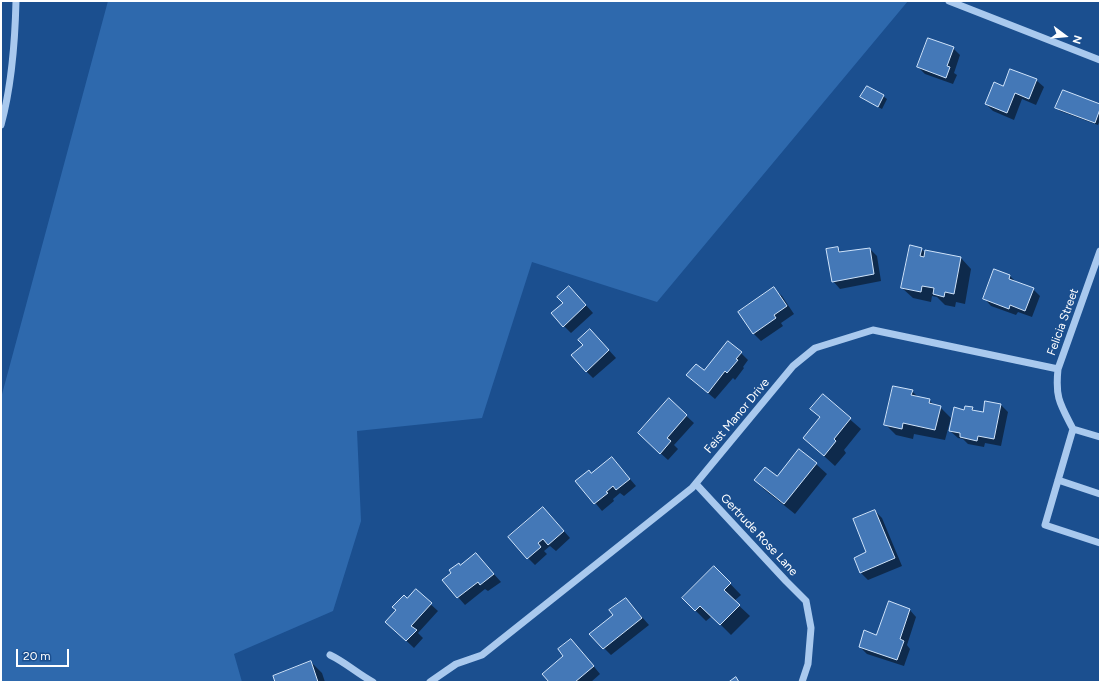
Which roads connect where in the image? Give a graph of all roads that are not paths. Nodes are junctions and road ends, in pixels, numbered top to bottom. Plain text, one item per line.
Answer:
1 (16, 1) edge
2 (949, 1) edge
3 (1100, 60) edge
4 (1, 125) edge
5 (1100, 251) edge
6 (1058, 369) junction
7 (1073, 429) junction
8 (1100, 437) edge
9 (1058, 480) junction
10 (696, 484) junction
11 (1100, 494) edge
12 (1100, 543) edge
13 (330, 655) dead end
14 (373, 682) edge
15 (430, 682) edge
16 (802, 682) edge

1 - 4 street
2 - 3 street
5 - 6 street, Felicia Street
6 - 7 street, Felicia Street
6 - 10 street, Feist Manor Drive
7 - 8 street
7 - 9 street
9 - 11 street
9 - 12 street
10 - 15 street, Feist Manor Drive
10 - 16 street, Gertrude Rose Lane
13 - 14 street

